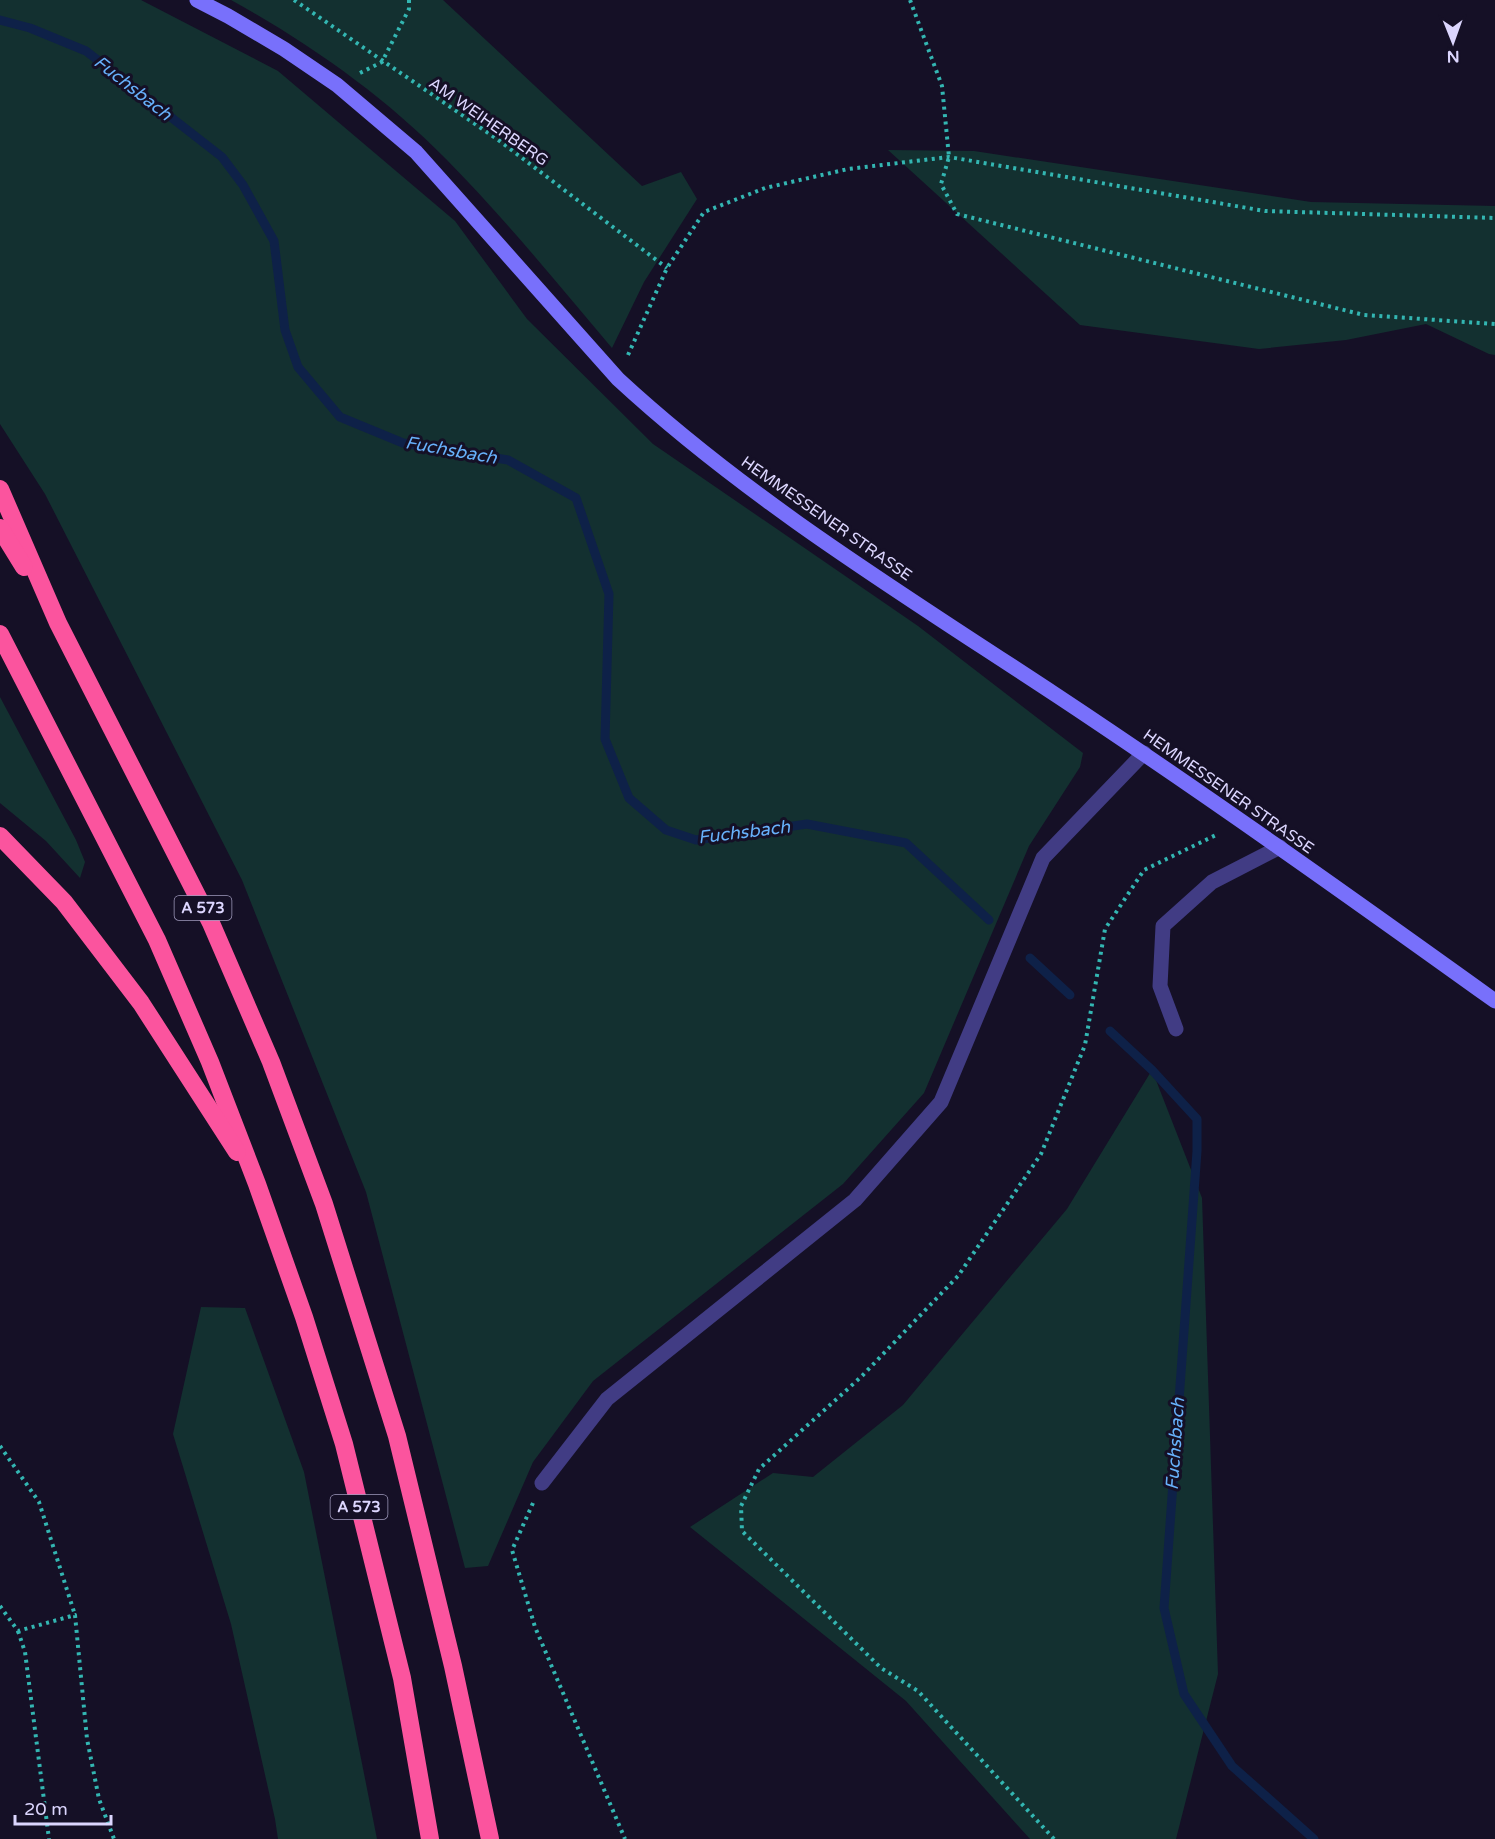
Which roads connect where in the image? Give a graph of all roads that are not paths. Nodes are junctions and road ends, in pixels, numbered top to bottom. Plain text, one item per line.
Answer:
1 (196, 0) edge
2 (0, 489) edge
3 (0, 528) edge
4 (58, 622) junction
5 (0, 634) edge
6 (1144, 753) junction
7 (0, 836) edge
8 (1280, 847) junction
9 (1495, 1001) edge
10 (1176, 1029) dead end
11 (257, 1184) junction
12 (542, 1483) road end
13 (430, 1839) edge
14 (490, 1839) edge

1 - 6 main road, HEMMESSENER STRASSE
2 - 4 highway, A 573
3 - 4 highway, A 573
4 - 14 highway, A 573
5 - 11 highway, A 573
6 - 8 main road, HEMMESSENER STRASSE
6 - 12 lane
7 - 11 highway
8 - 9 main road, HEMMESSENER STRASSE
8 - 10 lane
11 - 13 highway, A 573

